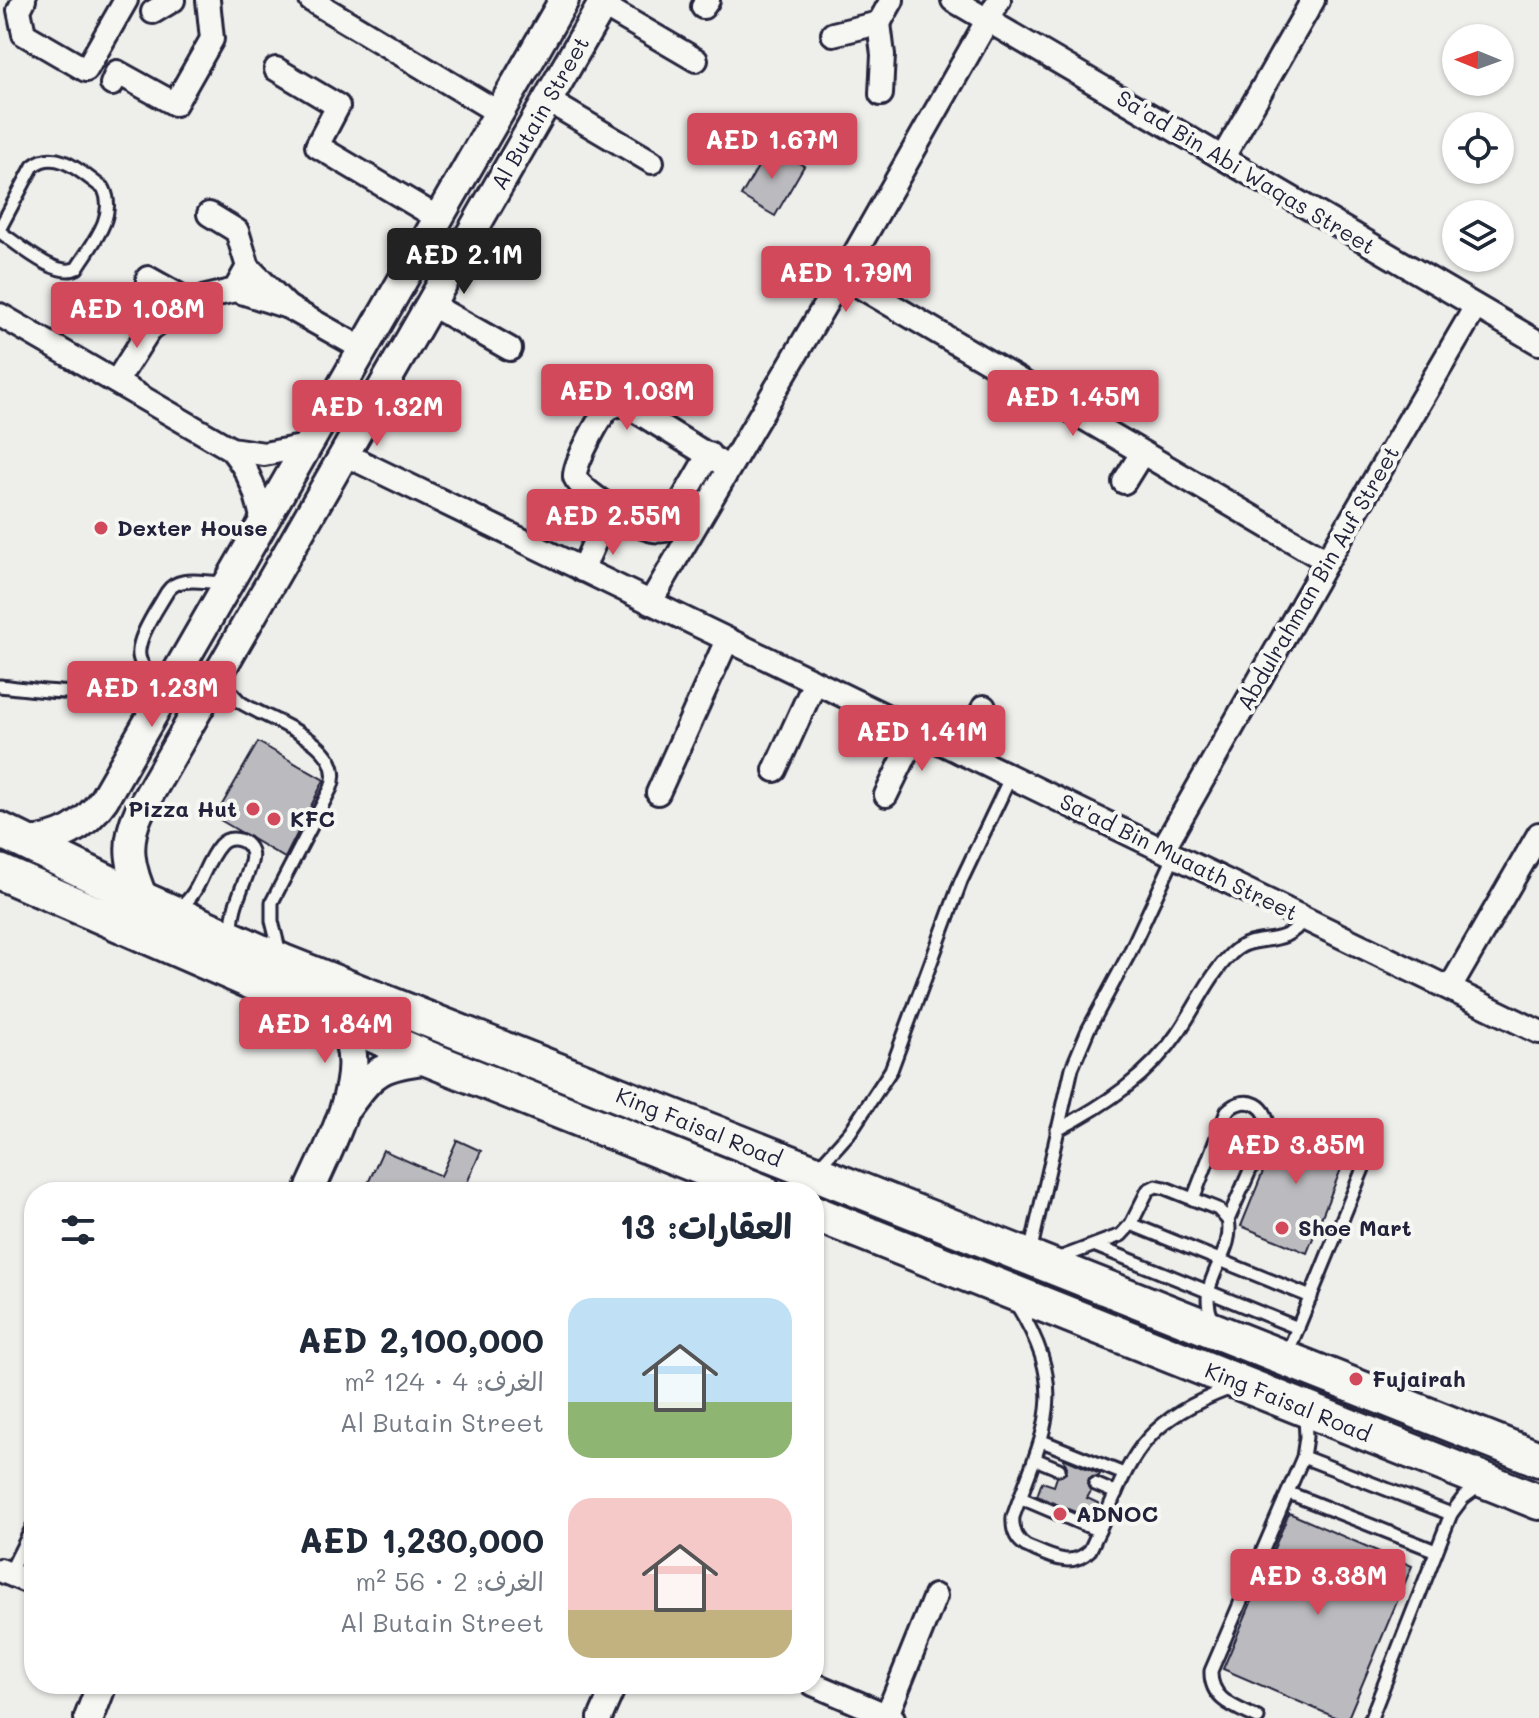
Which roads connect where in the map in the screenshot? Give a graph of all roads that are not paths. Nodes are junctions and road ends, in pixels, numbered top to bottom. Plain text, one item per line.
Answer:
1 (24, 0) edge
2 (126, 0) edge
3 (173, 0) edge
4 (208, 0) edge
5 (311, 0) edge
6 (564, 0) edge
7 (892, 0) edge
8 (953, 0) edge
9 (999, 0) edge
10 (1313, 0) edge
11 (603, 2) edge
12 (153, 12) dead end
13 (987, 20) junction
14 (879, 23) junction
15 (833, 34) dead end
16 (696, 60) dead end
17 (276, 69) dead end
18 (112, 84) dead end
19 (887, 97) dead end
20 (547, 100) junction
21 (499, 113) junction
22 (1223, 157) junction
23 (652, 162) dead end
24 (209, 214) dead end
25 (438, 218) junction
26 (0, 230) edge
27 (415, 259) junction
28 (248, 267) junction
29 (842, 276) junction
30 (235, 290) junction
31 (189, 301) junction
32 (430, 304) junction
33 (288, 307) junction
34 (1475, 308) junction
35 (0, 315) edge
36 (149, 330) junction
37 (1539, 343) edge
38 (363, 349) junction
39 (510, 349) dead end
40 (116, 382) junction
41 (307, 446) junction
42 (231, 449) junction
43 (1142, 453) junction
44 (344, 454) junction
45 (709, 454) junction
46 (729, 468) junction
47 (1124, 482) dead end
48 (611, 506) junction
49 (263, 522) junction
50 (1327, 561) junction
51 (582, 570) junction
52 (229, 581) junction
53 (650, 603) junction
54 (727, 640) junction
55 (221, 668) junction
56 (815, 682) junction
57 (158, 685) junction
58 (0, 686) edge
59 (984, 707) dead end
60 (189, 724) junction
61 (917, 731) junction
62 (960, 752) junction
63 (775, 770) dead end
64 (1011, 776) junction
65 (658, 793) dead end
66 (886, 795) dead end
67 (1539, 834) edge
68 (13, 837) edge
69 (1169, 852) junction
70 (0, 872) edge
71 (158, 906) junction
72 (1305, 918) junction
73 (235, 940) junction
74 (283, 962) junction
75 (1450, 988) junction
76 (323, 1012) junction
77 (1539, 1032) edge
78 (429, 1059) junction
79 (342, 1114) junction
80 (1057, 1130) junction
81 (1367, 1159) dead end
82 (813, 1172) junction
83 (313, 1182) edge
84 (738, 1182) edge
85 (1193, 1199) junction
86 (824, 1217) edge
87 (1228, 1220) junction
88 (1131, 1224) junction
89 (1096, 1246) junction
90 (1037, 1260) junction
91 (1219, 1260) junction
92 (1008, 1290) junction
93 (1207, 1291) junction
94 (1311, 1297) junction
95 (1218, 1332) junction
96 (1292, 1343) junction
97 (1243, 1384) junction
98 (1303, 1408) junction
99 (1042, 1441) junction
100 (1303, 1457) junction
101 (1035, 1459) junction
102 (1539, 1459) edge
103 (1059, 1469) dead end
104 (1124, 1474) junction
105 (1489, 1482) junction
106 (1095, 1484) dead end
107 (1116, 1493) junction
108 (1289, 1493) junction
109 (1021, 1498) junction
110 (1539, 1502) edge
111 (1451, 1514) junction
112 (1099, 1531) junction
113 (24, 1540) edge
114 (1436, 1551) junction
115 (4, 1572) edge
116 (24, 1580) edge
117 (935, 1596) dead end
118 (824, 1689) edge
119 (98, 1694) edge
120 (611, 1694) edge
121 (890, 1717) edge
122 (89, 1718) edge
123 (600, 1718) edge
124 (1258, 1718) edge
125 (1371, 1718) edge

1 - 2 street
3 - 12 street
4 - 18 street
5 - 21 street
6 - 21 street, Al Butain Street
7 - 14 street
8 - 13 street, Sa'ad Bin Abi Waqas Street
9 - 13 street
10 - 22 street
11 - 16 street
11 - 20 street, Al Butain Street
13 - 22 street, Sa'ad Bin Abi Waqas Street
13 - 29 street
14 - 15 street
14 - 19 street
17 - 25 street
20 - 23 street
20 - 32 street, Al Butain Street
21 - 25 street, Al Butain Street
22 - 34 street, Sa'ad Bin Abi Waqas Street
24 - 28 street
25 - 27 street, Al Butain Street
26 - 26 lane
27 - 32 street
27 - 38 street, Al Butain Street
28 - 30 street
28 - 33 street
29 - 43 street
29 - 46 street
30 - 31 street
30 - 33 street
31 - 36 street
31 - 36 street
32 - 39 street
32 - 44 street, Al Butain Street
33 - 38 street
34 - 37 street, Sa'ad Bin Abi Waqas Street
34 - 50 street, Abdulrahman Bin Auf Street
35 - 40 street
36 - 40 street
38 - 41 street, Al Butain Street
40 - 42 street
41 - 42 street
41 - 49 street, Al Butain Street
42 - 49 street
43 - 47 street
43 - 50 street
44 - 51 street, Sa'ad Bin Muaath Street
44 - 55 street, Al Butain Street
45 - 46 street
45 - 48 street
45 - 48 street
46 - 53 street
48 - 51 street
49 - 52 street, Al Butain Street
50 - 69 street, Abdulrahman Bin Auf Street
51 - 53 street, Sa'ad Bin Muaath Street
52 - 57 street, Al Butain Street
52 - 57 lane
53 - 54 street, Sa'ad Bin Muaath Street
54 - 56 street, Sa'ad Bin Muaath Street
54 - 65 street
55 - 60 street, Al Butain Street
55 - 74 lane
56 - 61 street, Sa'ad Bin Muaath Street
56 - 63 street
57 - 58 lane
57 - 60 street
57 - 68 street, Al Butain Street
59 - 62 street
60 - 71 street, Al Butain Street
61 - 62 street, Sa'ad Bin Muaath Street
61 - 66 street
62 - 64 street, Sa'ad Bin Muaath Street
64 - 69 street, Sa'ad Bin Muaath Street
64 - 82 lane
67 - 75 street
68 - 71 main road, King Faisal Road
69 - 72 street, Sa'ad Bin Muaath Street
69 - 80 lane
70 - 76 main road, King Faisal Road
71 - 73 main road, King Faisal Road
71 - 73 lane
72 - 75 street, Sa'ad Bin Muaath Street
72 - 80 lane
73 - 74 main road, King Faisal Road
74 - 82 main road, King Faisal Road
75 - 77 street, Sa'ad Bin Muaath Street
76 - 78 main road, King Faisal Road
76 - 79 street
78 - 79 street
78 - 84 main road, King Faisal Road
79 - 83 street
80 - 90 lane
81 - 94 lane
82 - 90 main road, King Faisal Road
85 - 87 lane
85 - 87 lane
85 - 88 lane
86 - 92 main road, King Faisal Road
87 - 91 lane
88 - 89 lane
88 - 91 lane
89 - 90 lane
89 - 93 lane
90 - 95 main road, King Faisal Road
91 - 93 lane
91 - 94 lane
92 - 97 main road, King Faisal Road
92 - 99 lane
93 - 95 lane
93 - 96 lane
94 - 96 lane
95 - 96 main road, King Faisal Road
96 - 102 main road, King Faisal Road
97 - 98 main road, King Faisal Road
97 - 104 lane
98 - 100 lane
98 - 105 main road, King Faisal Road
99 - 101 lane
99 - 104 lane
100 - 108 lane
100 - 111 lane
101 - 103 lane
101 - 109 lane
104 - 107 lane
105 - 110 main road, King Faisal Road
105 - 111 lane
106 - 107 lane
107 - 112 lane
108 - 114 lane
108 - 124 lane
109 - 112 lane
109 - 112 lane
111 - 114 lane
113 - 115 lane
114 - 125 lane
115 - 116 street
117 - 121 street
118 - 121 street
119 - 122 street
120 - 123 street

